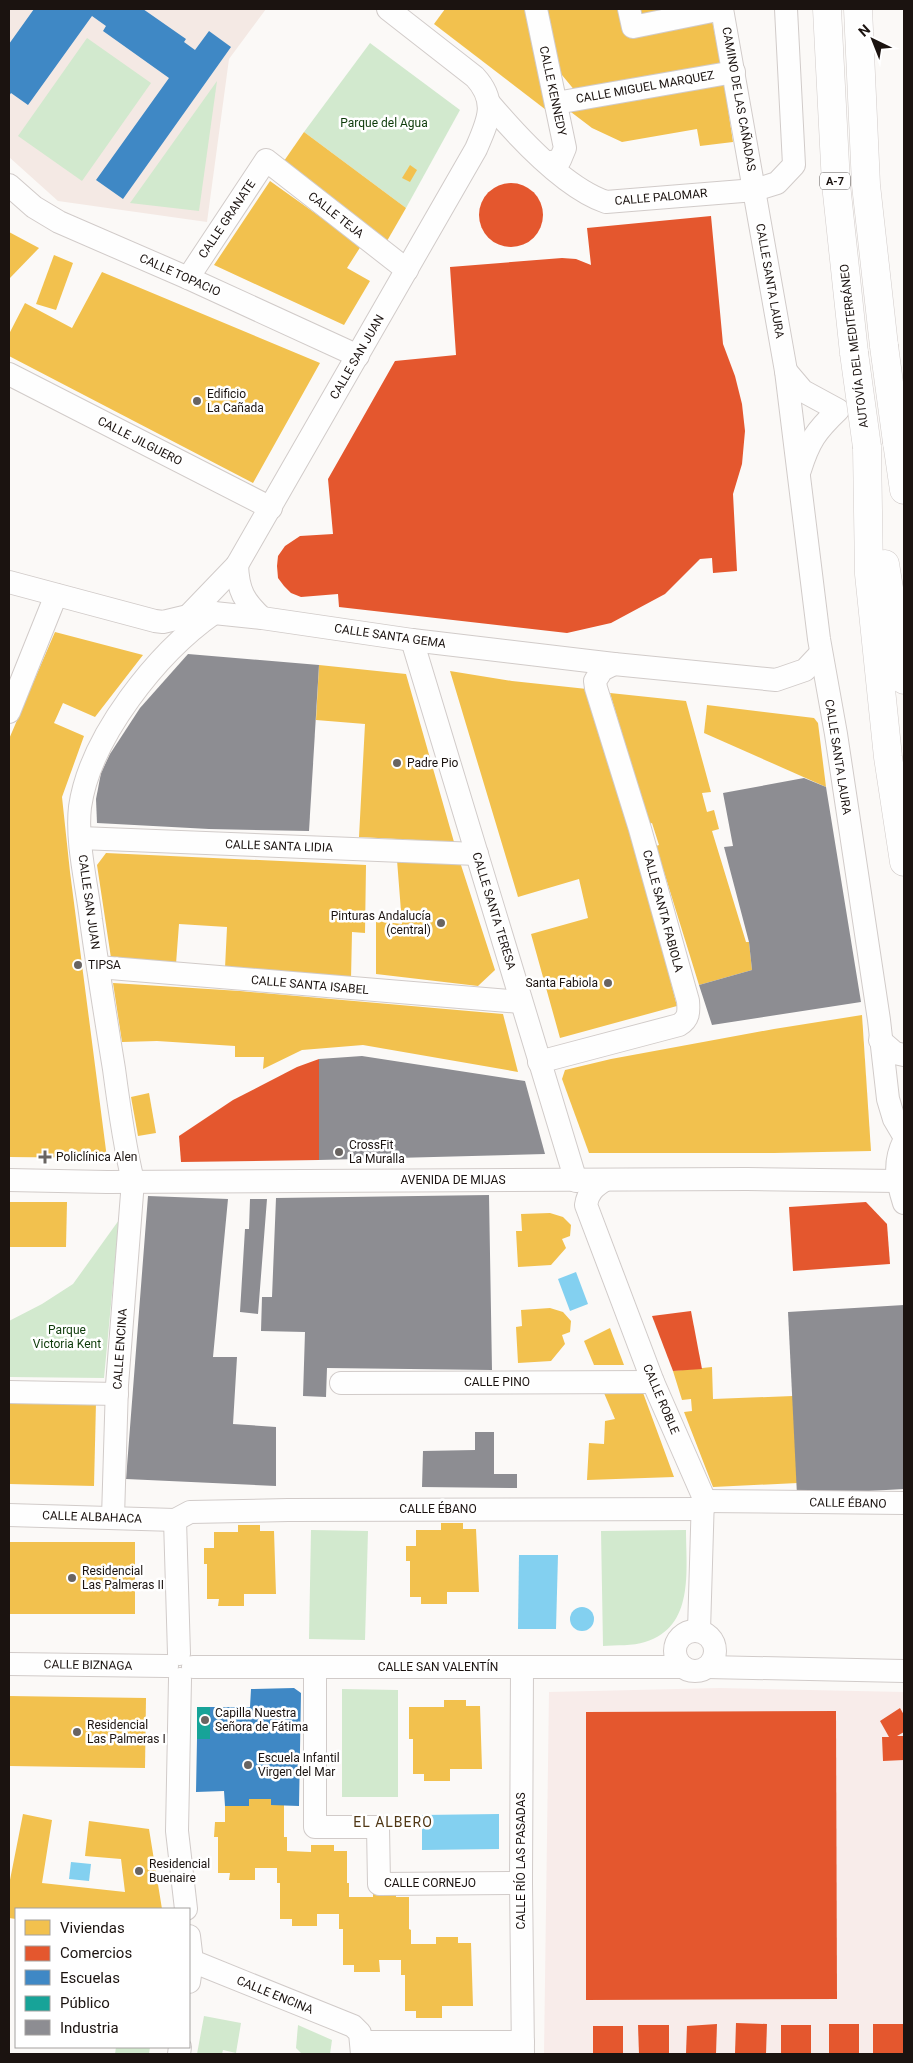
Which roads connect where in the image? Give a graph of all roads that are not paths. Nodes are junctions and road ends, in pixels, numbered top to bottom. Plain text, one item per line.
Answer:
1 (388, 9) edge
2 (536, 9) edge
3 (629, 9) edge
4 (722, 9) edge
5 (786, 9) edge
6 (827, 9) edge
7 (858, 9) edge
8 (734, 72) junction
9 (556, 103) junction
10 (490, 104) junction
11 (526, 145) junction
12 (476, 149) junction
13 (266, 160) joint
14 (548, 163) junction
15 (9, 185) edge
16 (755, 190) junction
17 (407, 270) junction
18 (188, 278) junction
19 (358, 356) junction
20 (786, 371) junction
21 (9, 374) edge
22 (867, 447) junction
23 (900, 452) edge
24 (799, 474) junction
25 (904, 490) edge
26 (271, 508) junction
27 (237, 565) junction
28 (9, 582) edge
29 (56, 596) junction
30 (214, 613) junction
31 (188, 616) junction
32 (262, 618) junction
33 (163, 622) junction
34 (412, 640) junction
35 (172, 646) junction
36 (822, 653) junction
37 (614, 664) junction
38 (776, 680) junction
39 (904, 680) edge
40 (829, 701) junction
41 (9, 712) edge
42 (80, 838) junction
43 (477, 854) junction
44 (904, 862) edge
45 (98, 967) junction
46 (522, 1002) junction
47 (880, 1040) junction
48 (904, 1055) edge
49 (539, 1062) junction
50 (904, 1136) edge
51 (904, 1141) edge
52 (9, 1180) edge
53 (605, 1180) junction
54 (897, 1180) junction
55 (133, 1181) junction
56 (576, 1181) junction
57 (904, 1203) edge
58 (654, 1382) junction
59 (341, 1383) dead end
60 (9, 1392) edge
61 (116, 1394) junction
62 (904, 1504) edge
63 (703, 1505) junction
64 (9, 1515) edge
65 (113, 1517) junction
66 (175, 1520) junction
67 (699, 1631) junction
68 (9, 1664) edge
69 (180, 1666) junction
70 (315, 1667) junction
71 (683, 1667) junction
72 (708, 1667) junction
73 (522, 1668) junction
74 (904, 1670) edge
75 (521, 1883) junction
76 (186, 1908) edge
77 (190, 1972) edge
78 (362, 2048) edge
79 (523, 2048) edge

1 - 10 street, CALLE PALOMAR
2 - 9 street, CALLE KENNEDY
3 - 4 street
4 - 8 street, CAMINO DE LAS CAÑADAS
5 - 16 street, CALLE PALOMAR
6 - 22 highway, AUTOVÍA DEL MEDITERRÁNEO / A-7, bridge
7 - 23 highway, A-7, bridge
8 - 9 street, CALLE MIGUEL MARQUEZ
8 - 16 street, CAMINO DE LAS CAÑADAS
9 - 14 street, CALLE KENNEDY
10 - 11 street, CALLE PALOMAR
10 - 12 street
11 - 12 street
11 - 14 street, CALLE PALOMAR
12 - 17 street, CALLE SAN JUAN
13 - 17 street, CALLE TEJA
13 - 18 street, CALLE GRANATE
14 - 16 street, CALLE PALOMAR
15 - 18 street, CALLE TOPACIO
16 - 20 street, CALLE SANTA LAURA
17 - 19 street, CALLE SAN JUAN
18 - 19 street, CALLE TOPACIO
19 - 26 street, CALLE SAN JUAN
20 - 24 street, CALLE SANTA LAURA
20 - 24 street, CALLE SANTA LAURA
21 - 26 street, CALLE JILGUERO
22 - 39 highway, AUTOVÍA DEL MEDITERRÁNEO / A-7
22 - 44 highway
23 - 25 highway, A-7
24 - 36 street, CALLE SANTA LAURA
26 - 27 street, CALLE SAN JUAN
27 - 31 street, CALLE SAN JUAN
27 - 32 street
28 - 29 street, CALLE SANTA GEMA
29 - 33 street, CALLE SANTA GEMA
29 - 41 street
30 - 31 street, CALLE SANTA GEMA
30 - 32 street, CALLE SANTA GEMA
30 - 35 street, CALLE SAN JUAN
31 - 33 street, CALLE SANTA GEMA
32 - 34 street, CALLE SANTA GEMA
33 - 35 street
34 - 37 street, CALLE SANTA GEMA
34 - 43 street, CALLE SANTA TERESA
35 - 42 street, CALLE SAN JUAN
36 - 38 street, CALLE SANTA GEMA
36 - 40 street, CALLE SANTA LAURA
37 - 38 street, CALLE SANTA GEMA
37 - 49 street, CALLE SANTA FABIOLA
38 - 40 street, CALLE SANTA GEMA
40 - 47 street, CALLE SANTA LAURA
42 - 43 street, CALLE SANTA LIDIA
42 - 45 street, CALLE SAN JUAN
43 - 46 street, CALLE SANTA TERESA
45 - 46 street, CALLE SANTA ISABEL
45 - 55 street, CALLE SAN JUAN
46 - 49 street, CALLE SANTA TERESA
47 - 48 street
47 - 50 street, CALLE SANTA LAURA
49 - 56 street, CALLE SANTA TERESA
51 - 54 street
52 - 55 street, AVENIDA DE MIJAS
53 - 54 street, AVENIDA DE MIJAS
53 - 56 street, AVENIDA DE MIJAS
53 - 58 street, CALLE ROBLE
54 - 57 street
55 - 56 street, AVENIDA DE MIJAS
55 - 61 street, CALLE ENCINA
58 - 59 street, CALLE PINO
58 - 63 street, CALLE ROBLE
60 - 61 street
61 - 65 street, CALLE ENCINA
62 - 63 street, CALLE ÉBANO
63 - 66 street, CALLE ÉBANO
63 - 67 street, CALLE ROBLE
64 - 65 street, CALLE ALBAHACA
65 - 66 street, CALLE ALBAHACA
66 - 69 street
67 - 71 street
67 - 72 street
68 - 69 street, CALLE BIZNAGA
69 - 70 street, CALLE SAN VALENTÍN
69 - 76 street
70 - 73 street, CALLE SAN VALENTÍN
70 - 75 street, CALLE CORNEJO
71 - 72 street
71 - 73 street, CALLE SAN VALENTÍN
72 - 74 street
73 - 75 street, CALLE RÍO LAS PASADAS
75 - 79 street, CALLE RÍO LAS PASADAS
77 - 78 street, CALLE ENCINA
78 - 79 street

